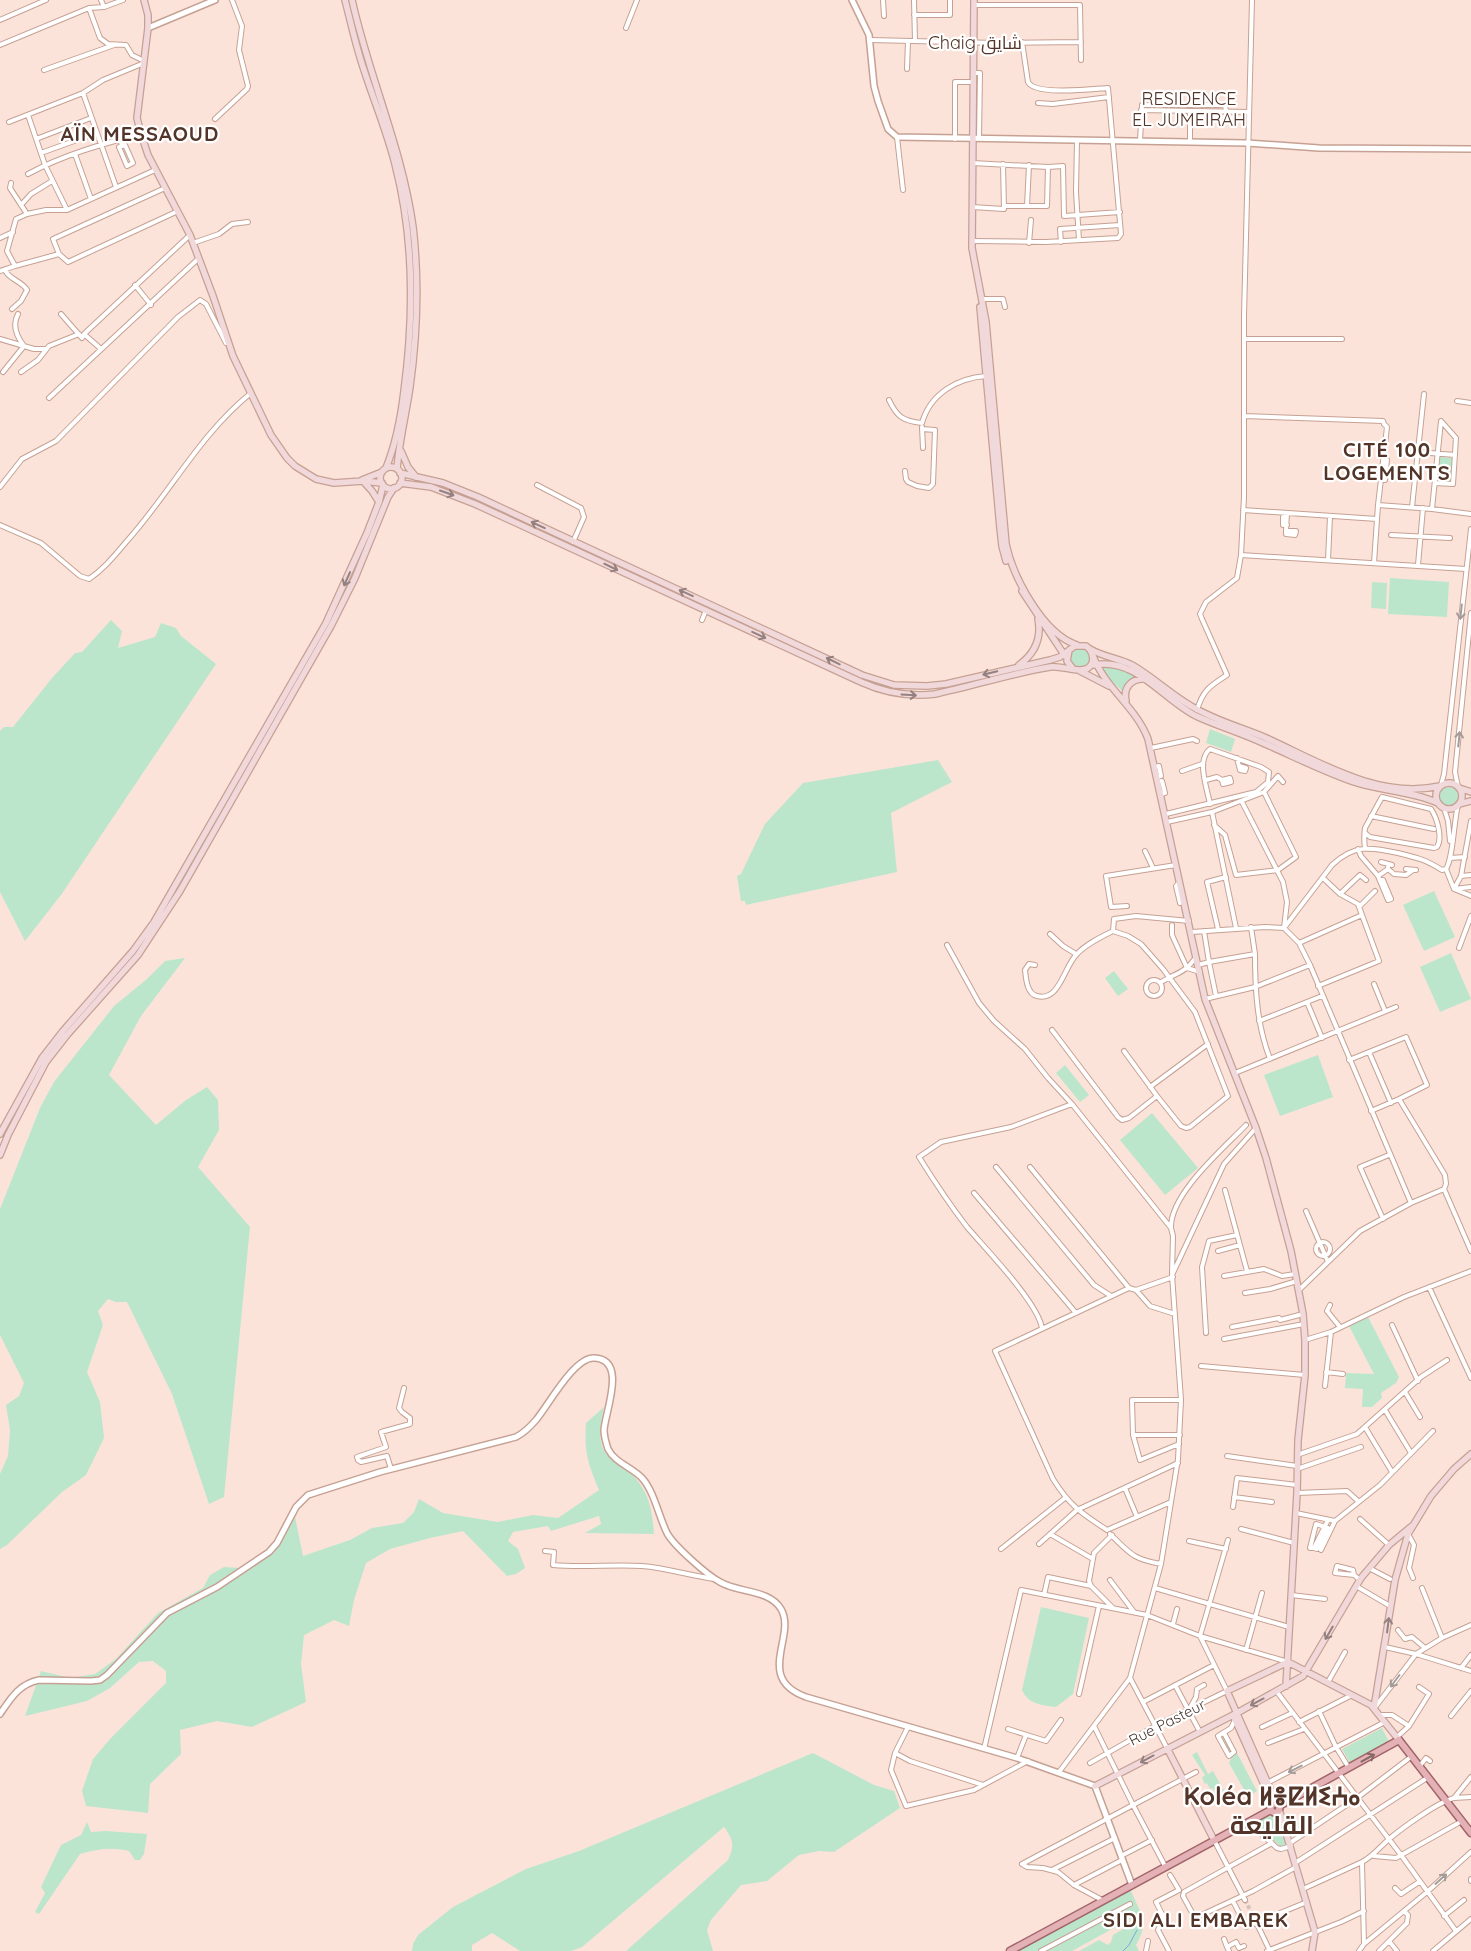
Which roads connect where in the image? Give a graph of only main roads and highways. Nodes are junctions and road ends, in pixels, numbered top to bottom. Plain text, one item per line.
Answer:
1 (144, 0) edge
2 (345, 0) edge
3 (352, 0) edge
4 (974, 3) edge
5 (988, 376) junction
6 (400, 450) junction
7 (384, 470) junction
8 (399, 471) junction
9 (416, 477) junction
10 (360, 481) junction
11 (400, 483) junction
12 (382, 484) junction
13 (394, 488) junction
14 (379, 502) junction
15 (1038, 617) junction
16 (1077, 645) junction
17 (1088, 648) junction
18 (1067, 652) junction
19 (1093, 656) junction
20 (1097, 665) junction
21 (1090, 666) junction
22 (1016, 667) junction
23 (1076, 670) junction
24 (1145, 680) junction
25 (1111, 687) junction
26 (1127, 703) junction
27 (1440, 786) junction
28 (1458, 787) junction
29 (1471, 792) edge
30 (1471, 801) edge
31 (1438, 803) junction
32 (1458, 804) junction
33 (0, 1134) edge
34 (0, 1155) edge
35 (1471, 1454) edge
36 (1412, 1526) junction
37 (1288, 1662) junction
38 (1307, 1672) junction
39 (1286, 1686) junction
40 (1374, 1708) junction
41 (1235, 1716) junction
42 (1398, 1739) junction
43 (1167, 1748) junction
44 (1095, 1786) road end
45 (1275, 1807) junction
46 (1471, 1833) edge
47 (1214, 1840) junction
48 (1010, 1951) edge
49 (1312, 1951) edge

1 - 10 main road
2 - 7 main road
3 - 6 main road
4 - 5 main road
5 - 15 main road
5 - 16 main road
6 - 8 main road
6 - 9 main road
7 - 8 main road
7 - 10 main road
7 - 12 main road
8 - 9 main road
8 - 11 main road
22 -> 9 main road
10 - 12 main road
10 - 14 main road
11 - 13 main road
11 -> 23 main road
12 - 13 main road
12 - 14 main road
13 - 34 main road
14 -> 33 main road
15 - 18 main road
15 - 22 main road
16 - 17 main road
16 - 18 main road
17 - 19 main road
17 - 27 main road
18 - 22 main road
18 - 23 main road
19 - 20 main road
19 - 21 main road
20 - 21 main road
20 - 24 main road
20 - 25 main road
21 - 23 main road
23 - 25 main road
24 - 26 main road
24 - 31 main road
25 - 26 main road
26 - 37 main road
27 - 28 main road
27 - 31 main road
28 - 29 main road
28 - 32 main road
30 - 32 main road
31 - 32 main road
35 - 36 main road
36 -> 38 main road
40 -> 36 main road
37 - 38 main road
37 - 39 main road
37 - 41 main road
38 - 39 main road
38 - 40 main road
39 -> 41 main road
40 - 42 main road
41 - 43 main road
41 - 45 main road
45 -> 42 main road
42 - 46 main road
43 -> 44 main road
43 - 47 main road
45 - 47 main road
45 - 49 main road
47 - 48 main road

